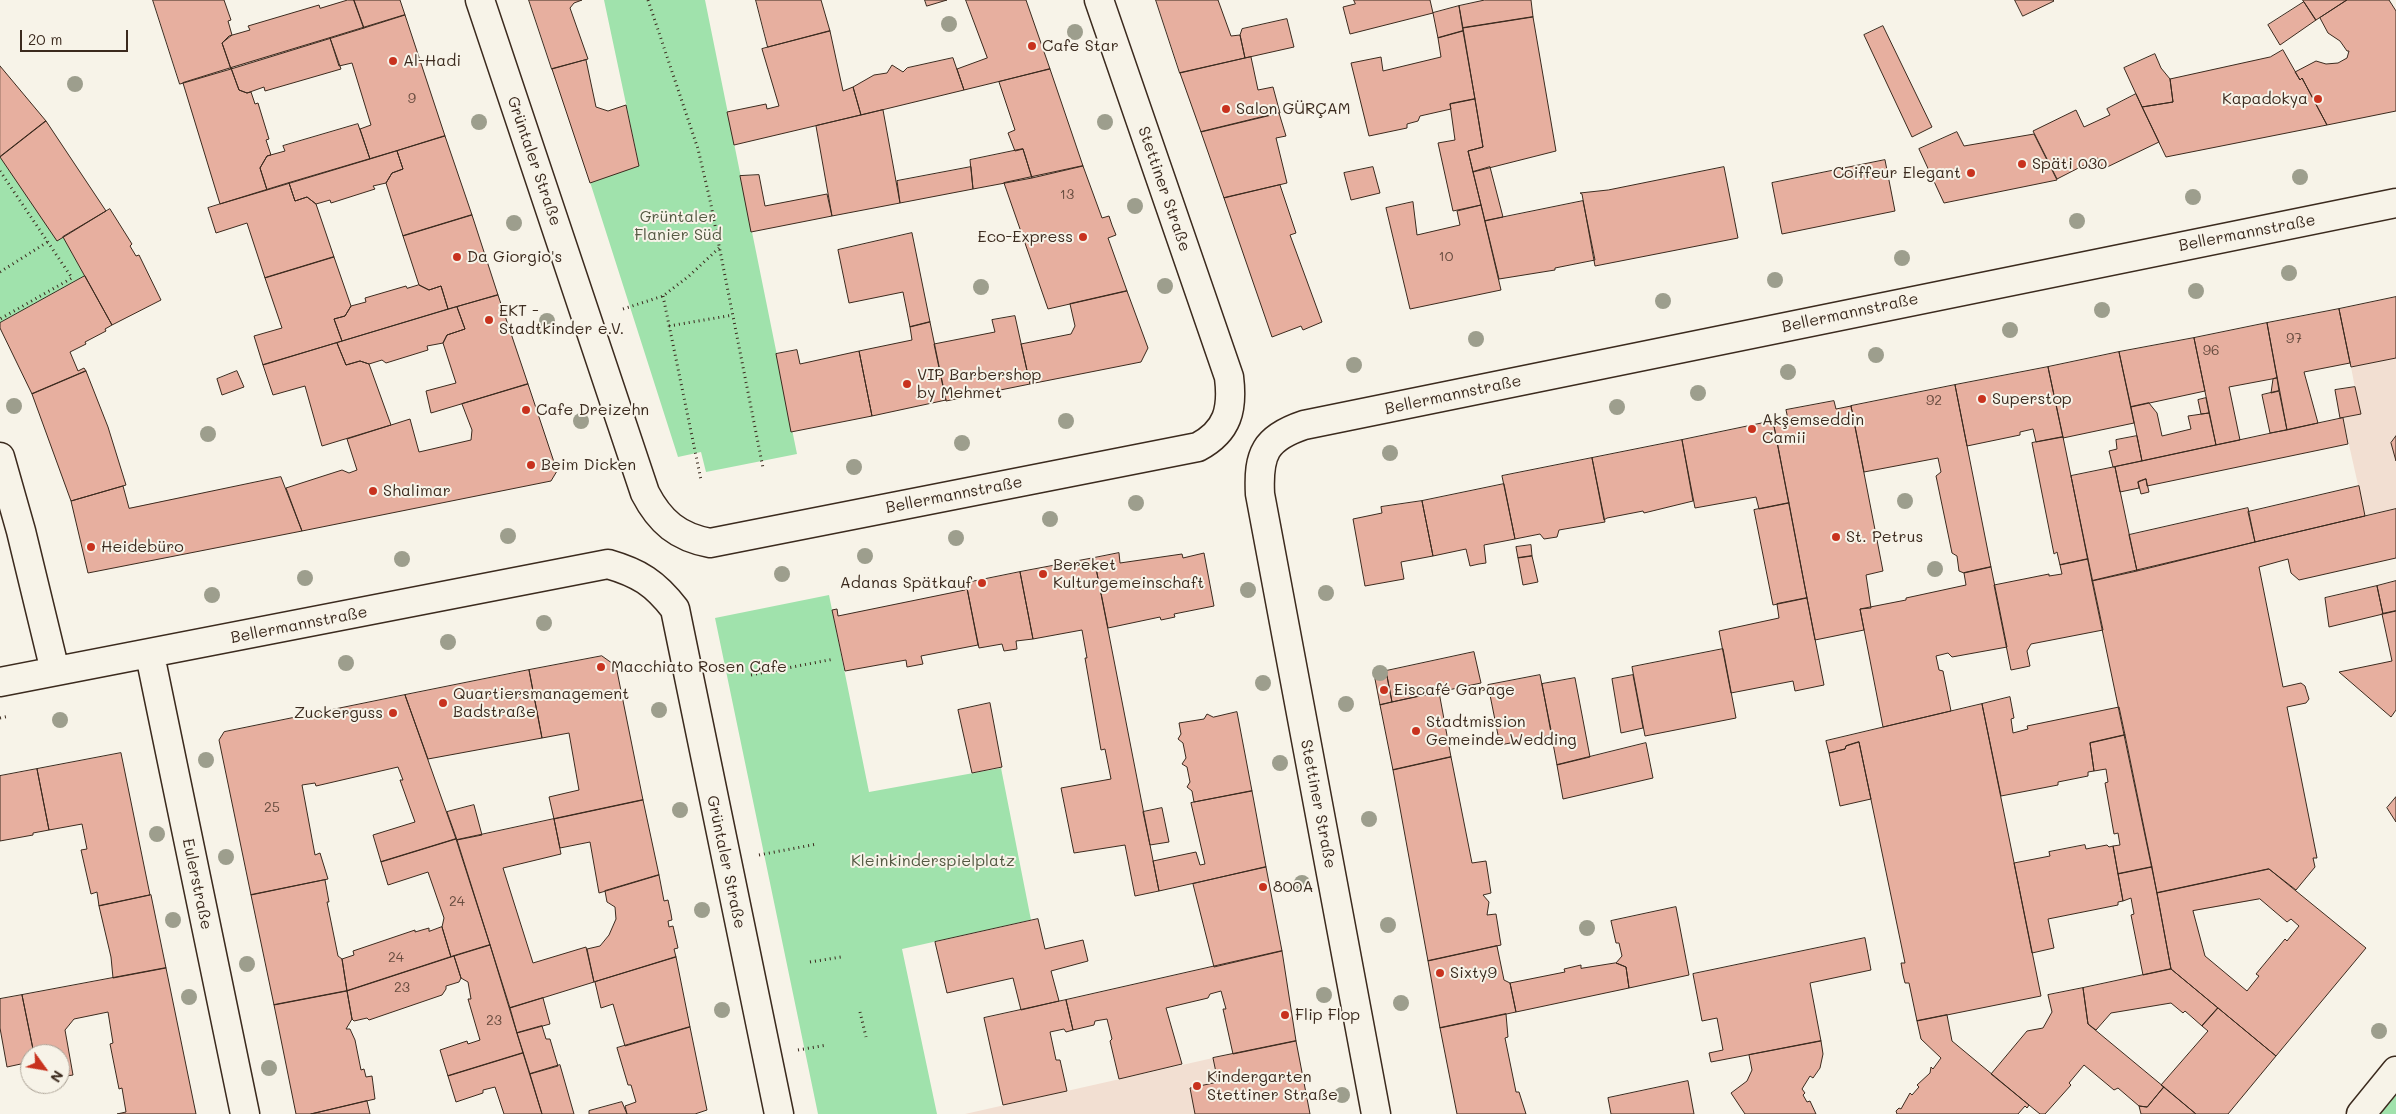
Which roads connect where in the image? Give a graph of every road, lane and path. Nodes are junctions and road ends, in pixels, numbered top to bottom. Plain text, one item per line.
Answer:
1 (480, 0) edge
2 (648, 0) edge
3 (1099, 0) edge
4 (0, 171) edge
5 (2396, 203) edge
6 (49, 241) junction
7 (719, 248) junction
8 (0, 272) edge
9 (663, 296) junction
10 (623, 310) dead end
11 (733, 315) junction
12 (0, 319) edge
13 (669, 326) junction
14 (1198, 447) joint
15 (0, 457) edge
16 (763, 468) dead end
17 (701, 480) dead end
18 (1260, 494) joint
19 (710, 543) joint
20 (675, 609) joint
21 (150, 655) junction
22 (834, 658) dead end
23 (54, 671) junction
24 (751, 675) dead end
25 (0, 682) edge
26 (817, 844) dead end
27 (726, 862) junction
28 (841, 957) dead end
29 (810, 962) dead end
30 (860, 1012) dead end
31 (866, 1037) dead end
32 (2396, 1071) edge
33 (245, 1114) edge
34 (779, 1114) edge
35 (1376, 1114) edge
36 (2360, 1114) edge

1 - 19 street, Grüntaler Straße
2 - 7 path
3 - 14 street, Stettiner Straße
4 - 6 path
5 - 18 street, Bellermannstraße
6 - 8 path
6 - 12 path
7 - 9 path
7 - 11 path
9 - 10 path
9 - 13 path
11 - 13 path
11 - 16 path
13 - 17 path
14 - 19 street, Bellermannstraße
15 - 23 street
18 - 35 street, Stettiner Straße
20 - 21 street, Bellermannstraße
20 - 27 street, Grüntaler Straße
21 - 23 street, Bellermannstraße
21 - 33 street, Eulerstraße
22 - 24 path
23 - 25 street, Bellermannstraße
26 - 27 path
27 - 34 street, Grüntaler Straße
28 - 29 path
30 - 31 path
32 - 36 street

